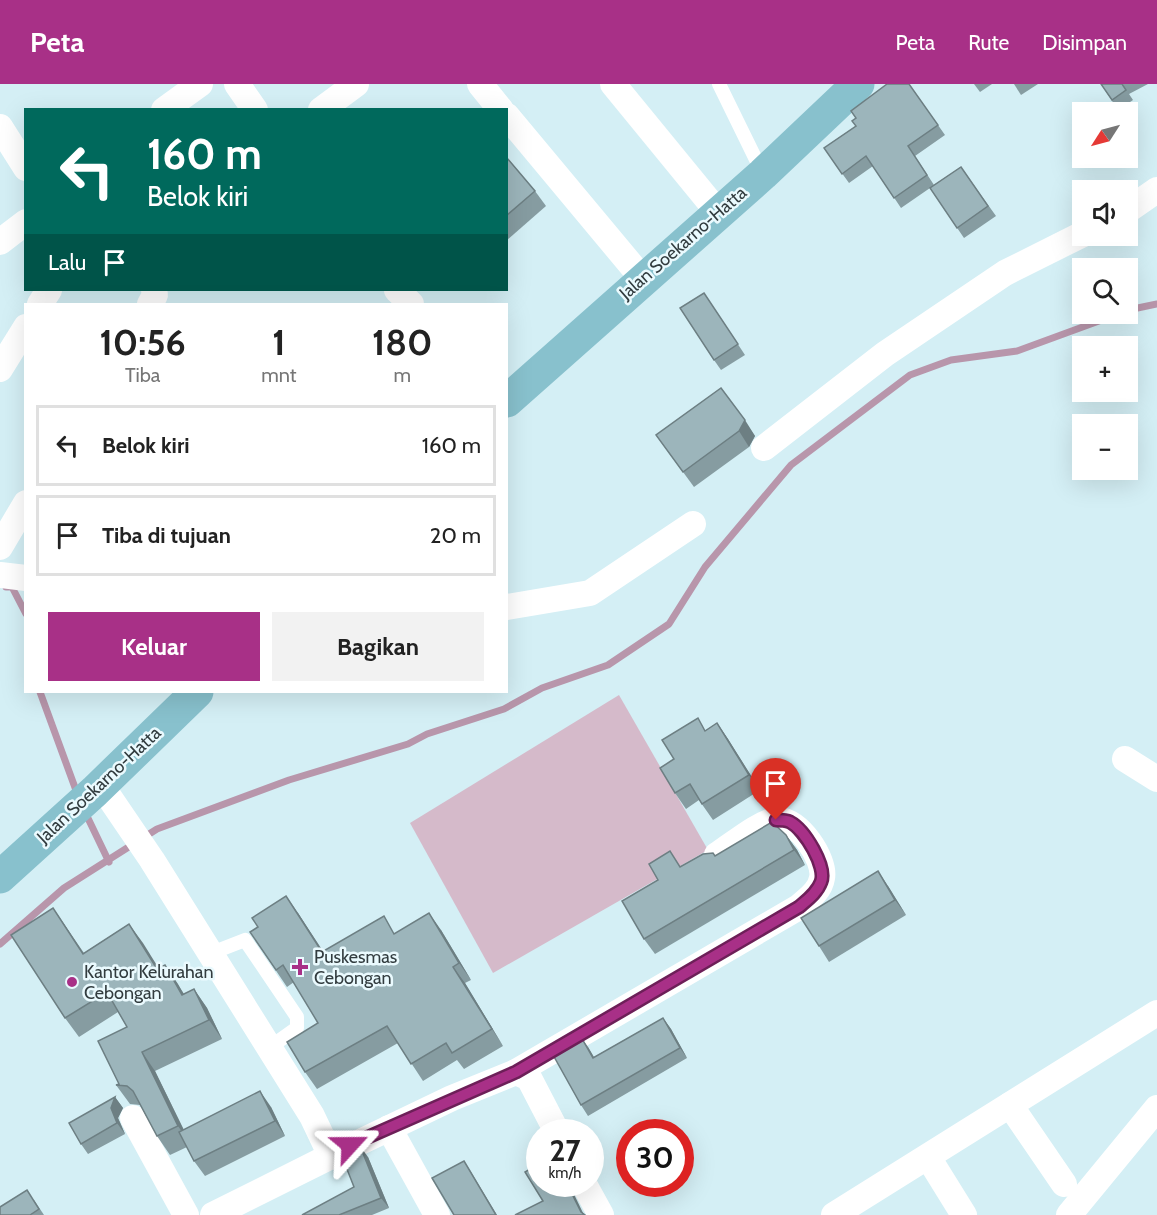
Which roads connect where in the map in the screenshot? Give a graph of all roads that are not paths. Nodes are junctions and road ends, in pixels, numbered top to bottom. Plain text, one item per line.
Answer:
1 (200, 84) edge
2 (237, 84) edge
3 (356, 84) edge
4 (480, 84) edge
5 (613, 84) edge
6 (719, 84) edge
7 (858, 84) edge
8 (167, 108) edge
9 (254, 108) edge
10 (324, 108) edge
11 (499, 108) edge
12 (508, 117) edge
13 (0, 127) edge
14 (24, 165) edge
15 (762, 174) junction
16 (1157, 190) edge
17 (1138, 203) edge
18 (717, 211) junction
19 (24, 224) edge
20 (1072, 240) edge
21 (0, 242) edge
22 (642, 278) junction
23 (398, 291) edge
24 (410, 303) edge
25 (24, 330) edge
26 (0, 369) edge
27 (508, 400) edge
28 (764, 448) dead end
29 (24, 506) edge
30 (693, 524) dead end
31 (0, 547) edge
32 (0, 575) edge
33 (24, 578) edge
34 (508, 607) edge
35 (195, 693) edge
36 (1125, 759) dead end
37 (1157, 779) edge
38 (98, 788) junction
39 (717, 855) edge
40 (0, 877) edge
41 (209, 954) junction
42 (1157, 1013) edge
43 (269, 1048) junction
44 (516, 1072) junction
45 (1010, 1105) junction
46 (1157, 1108) edge
47 (133, 1118) dead end
48 (550, 1119) edge
49 (389, 1128) junction
50 (331, 1156) junction
51 (928, 1157) junction
52 (1064, 1184) dead end
53 (591, 1197) edge
54 (860, 1208) edge
55 (186, 1215) edge
56 (213, 1215) edge
57 (437, 1215) edge
58 (601, 1215) edge
59 (834, 1215) edge
60 (964, 1215) edge
61 (1069, 1215) edge

1 - 8 street
2 - 9 street
3 - 10 street
4 - 11 street
5 - 18 street
6 - 15 lane
7 - 15 main road, Jalan Soekarno-Hatta
12 - 22 street
13 - 14 street
15 - 18 main road, Jalan Soekarno-Hatta
16 - 17 street
18 - 22 main road, Jalan Soekarno-Hatta
19 - 21 street
20 - 28 street
22 - 27 main road, Jalan Soekarno-Hatta
23 - 24 street
25 - 26 street
29 - 31 street
30 - 34 street
32 - 33 street
35 - 38 main road, Jalan Soekarno-Hatta
36 - 37 street
38 - 40 main road, Jalan Soekarno-Hatta
38 - 41 street
39 - 44 street
41 - 43 street
41 - 43 lane
42 - 45 street
43 - 50 street
44 - 48 street
44 - 49 street
45 - 51 street
45 - 52 street
46 - 61 street
47 - 55 street
49 - 50 street
49 - 57 street
50 - 56 street
51 - 54 street
51 - 60 street
53 - 58 street
54 - 59 street

